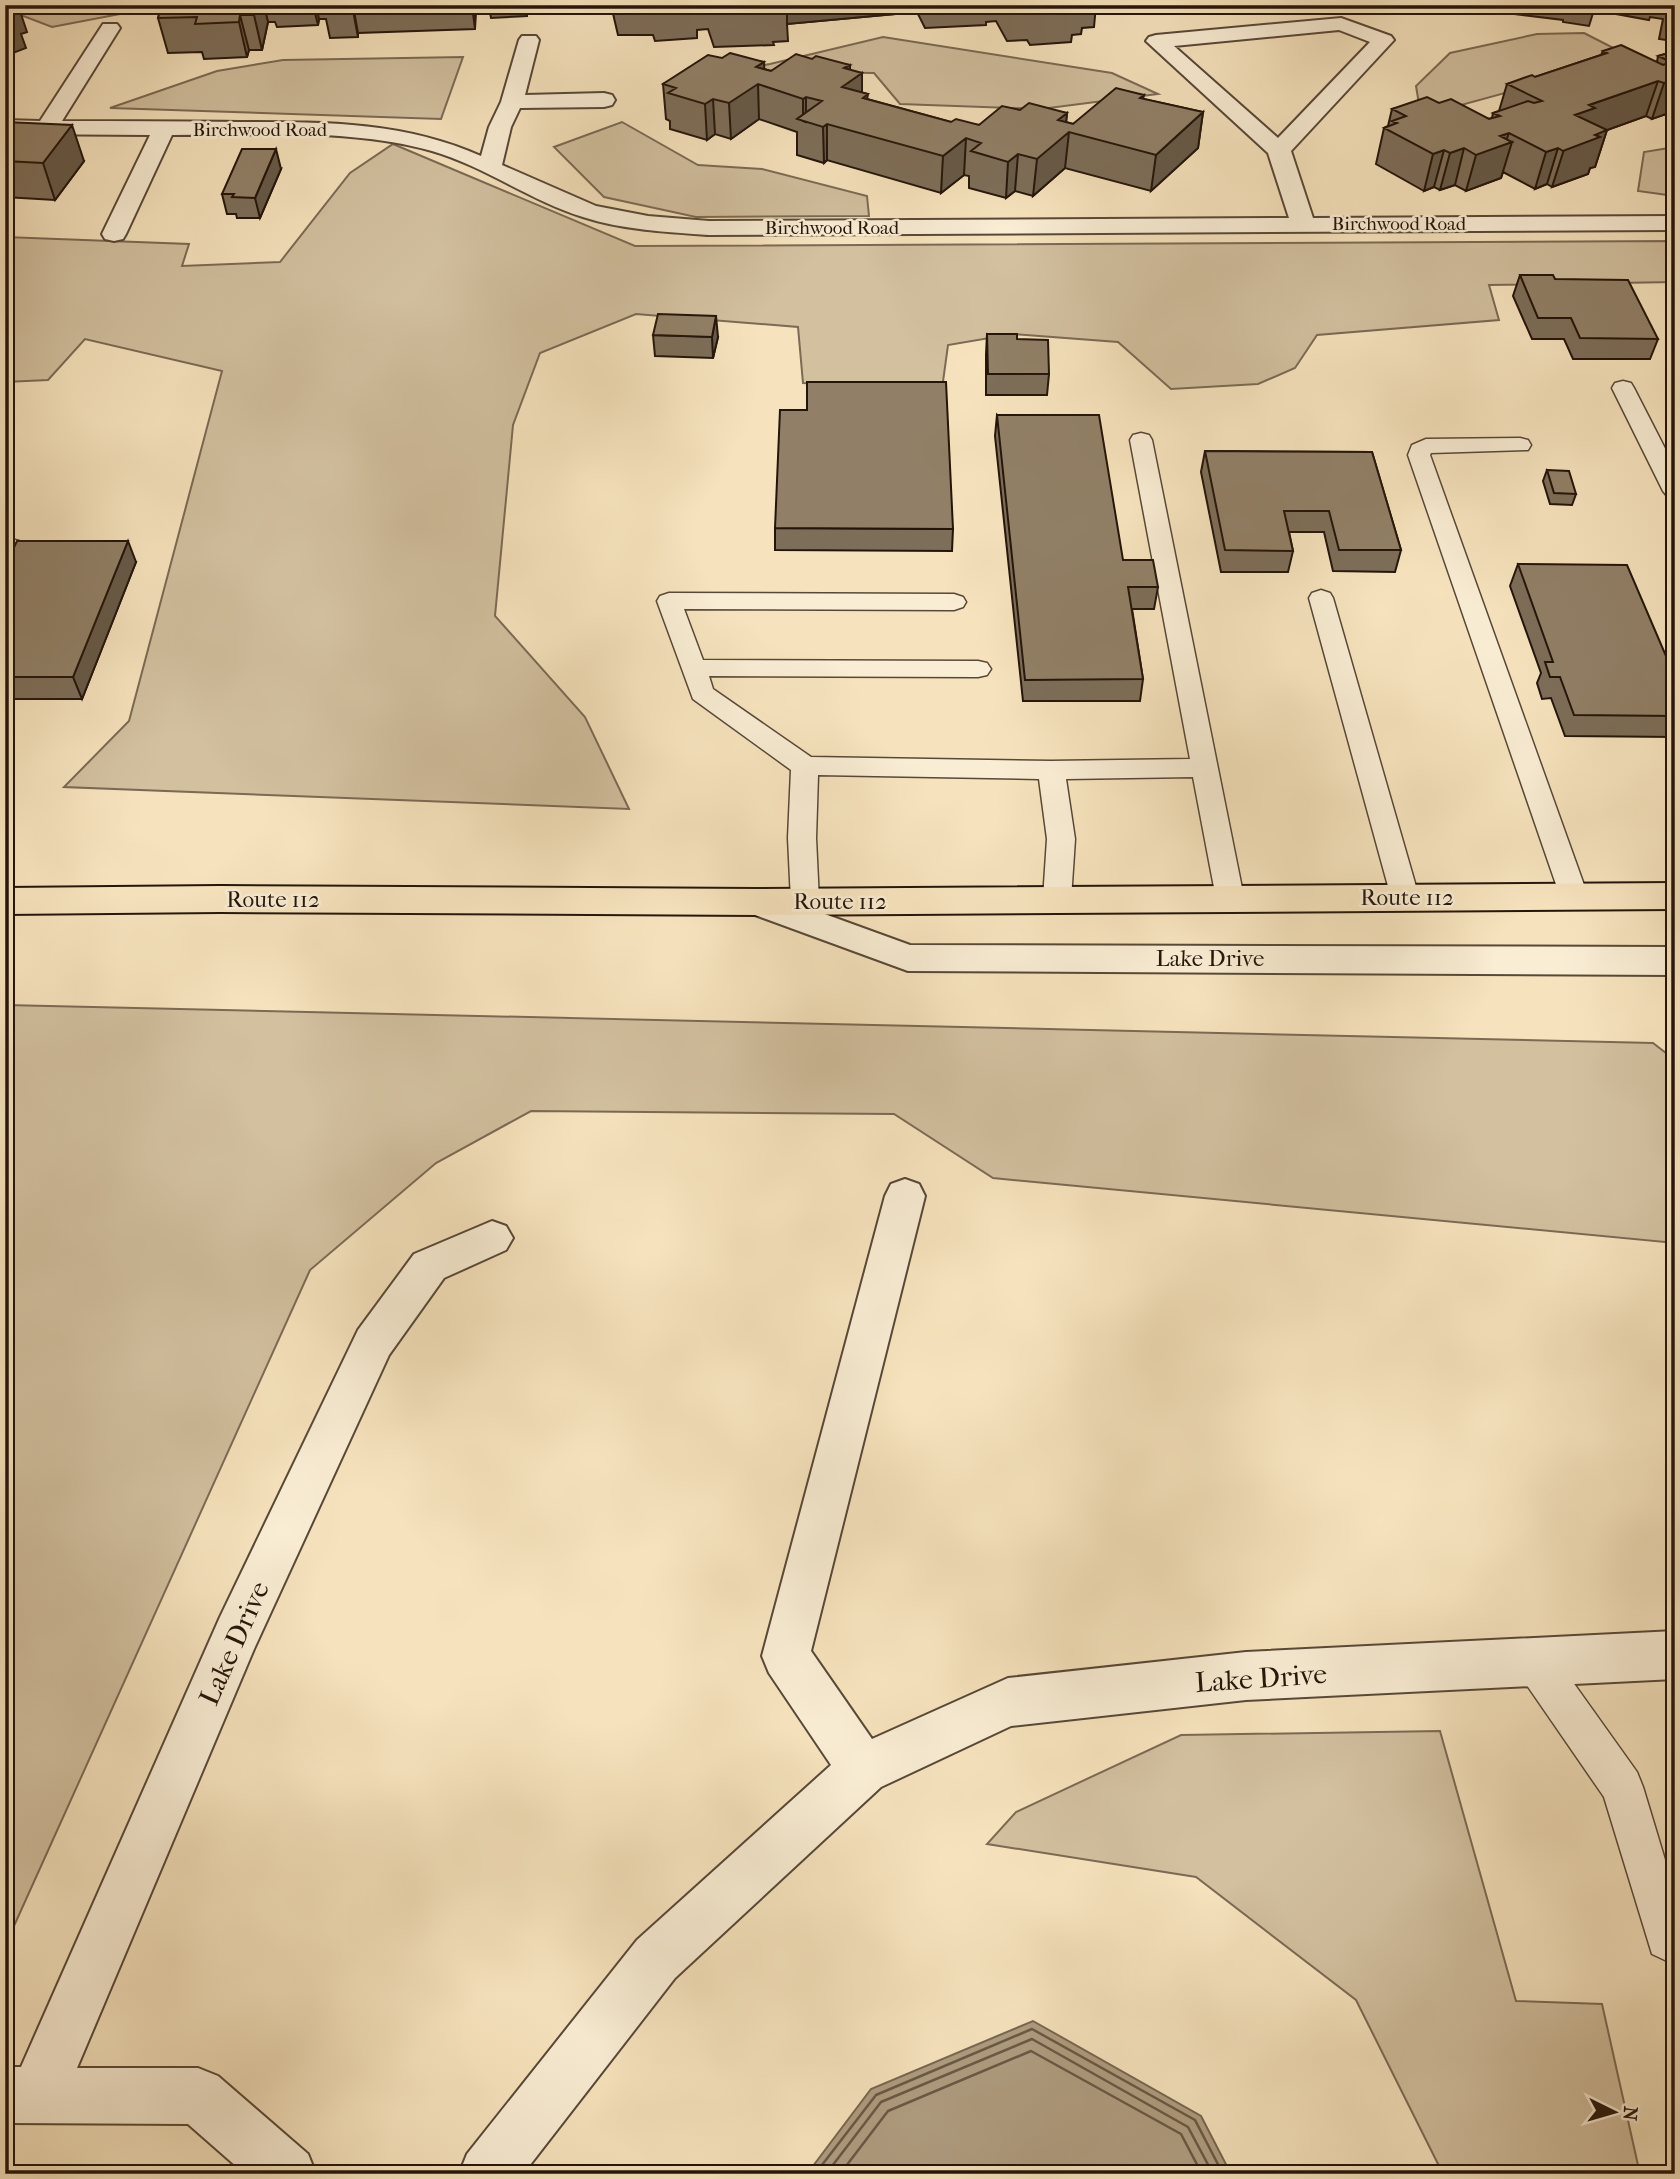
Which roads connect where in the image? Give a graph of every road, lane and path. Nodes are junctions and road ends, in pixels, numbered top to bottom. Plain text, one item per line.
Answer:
1 (110, 28) dead end
2 (529, 40) dead end
3 (604, 100) dead end
4 (512, 102) junction
5 (5, 127) edge
6 (46, 129) junction
7 (164, 129) junction
8 (1279, 150) junction
9 (489, 167) junction
10 (1675, 223) edge
11 (1303, 225) junction
12 (114, 234) dead end
13 (1623, 388) dead end
14 (1141, 440) dead end
15 (1520, 445) dead end
16 (1675, 491) edge
17 (1321, 598) dead end
18 (954, 601) dead end
19 (693, 668) junction
20 (978, 669) dead end
21 (805, 766) junction
22 (1205, 768) junction
23 (1051, 770) junction
24 (1574, 896) junction
25 (1675, 896) edge
26 (1405, 897) junction
27 (1230, 898) junction
28 (1057, 899) junction
29 (5, 901) edge
30 (805, 901) junction
31 (756, 902) junction
32 (1675, 961) edge
33 (905, 1195) dead end
34 (492, 1238) dead end
35 (1675, 1655) edge
36 (1535, 1664) junction
37 (863, 1769) junction
38 (1667, 1938) dead end
39 (21, 2095) edge
40 (288, 2174) edge
41 (487, 2174) edge

1 - 6 street
2 - 4 street
3 - 4 street
4 - 9 street
5 - 6 street, Birchwood Road
6 - 7 street, Birchwood Road
7 - 9 street, Birchwood Road
7 - 12 street
8 - 8 street
8 - 11 street
9 - 11 street, Birchwood Road
10 - 11 street, Birchwood Road
13 - 16 lane
14 - 22 lane
15 - 24 lane
17 - 26 lane
18 - 19 lane
19 - 20 lane
19 - 21 lane
21 - 23 lane
21 - 30 lane
22 - 23 lane
22 - 27 lane
23 - 28 lane
24 - 25 main road, Route 112
24 - 26 main road, Route 112
26 - 27 main road, Route 112
27 - 28 main road, Route 112
28 - 30 main road, Route 112
29 - 31 main road, Route 112
30 - 31 main road, Route 112
31 - 32 street, Lake Drive
33 - 37 street
34 - 39 street, Lake Drive
35 - 36 street, Lake Drive
36 - 37 street, Lake Drive
36 - 38 lane
37 - 41 street, Lake Drive
39 - 40 street, Lake Drive

